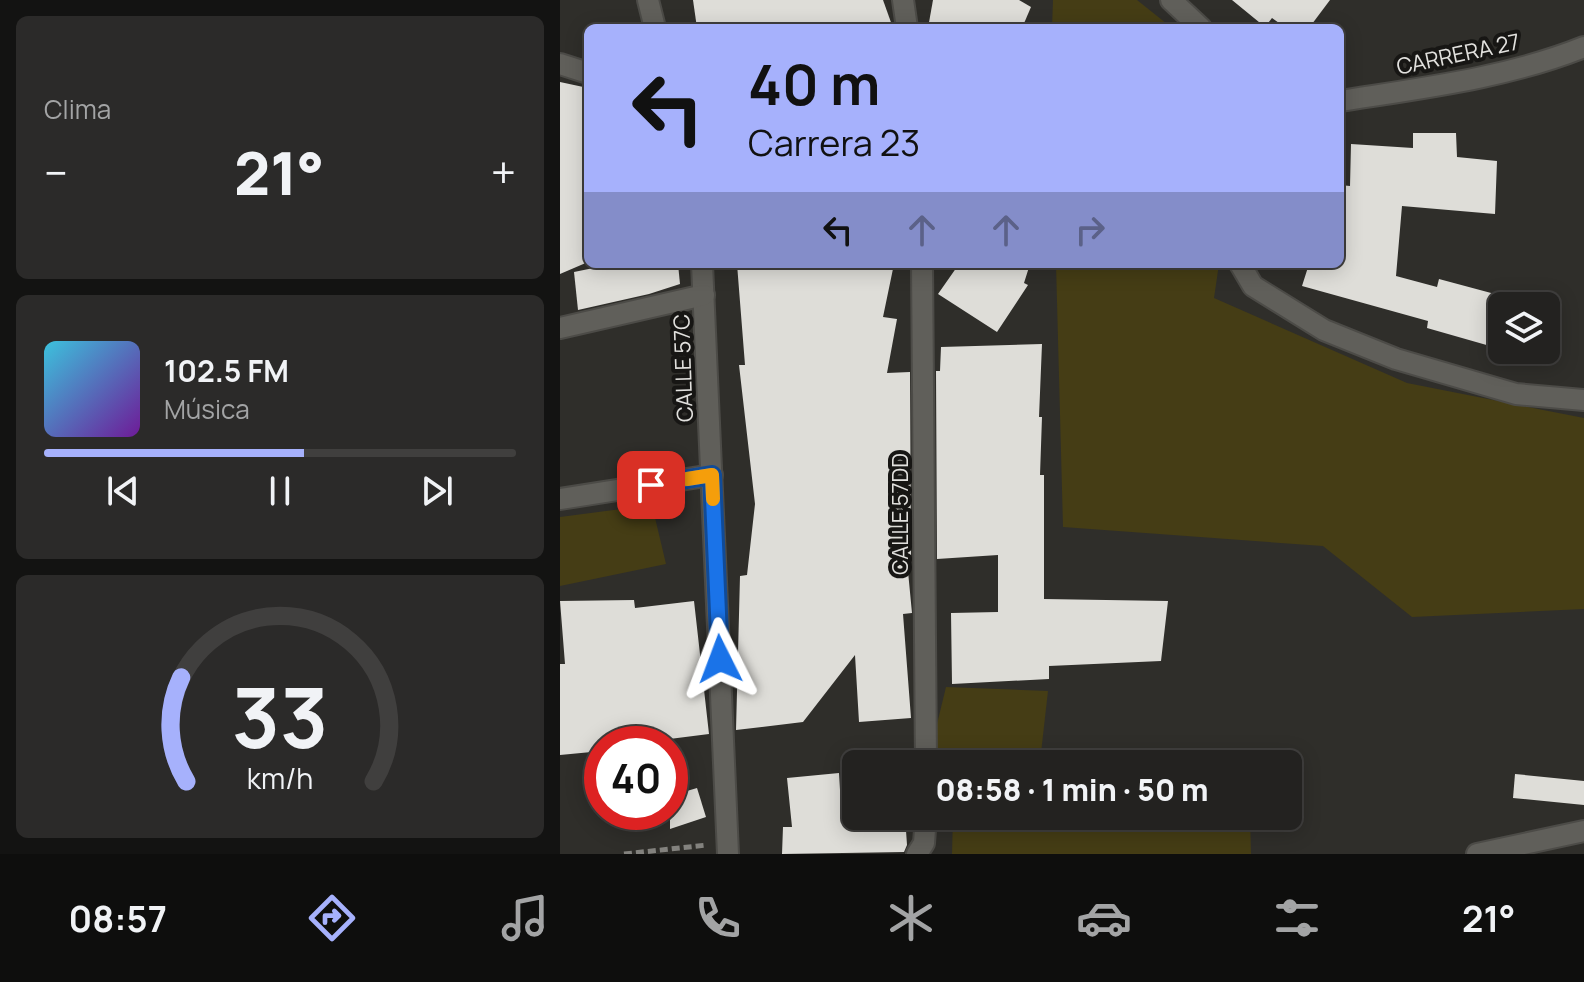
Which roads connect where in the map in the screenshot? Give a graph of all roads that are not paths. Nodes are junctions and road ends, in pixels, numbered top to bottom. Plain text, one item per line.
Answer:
1 (648, 0) edge
2 (903, 0) edge
3 (1171, 0) edge
4 (654, 24) edge
5 (906, 24) edge
6 (1197, 24) edge
7 (1584, 47) edge
8 (560, 64) edge
9 (584, 72) edge
10 (1344, 100) edge
11 (702, 268) edge
12 (922, 268) edge
13 (1242, 268) edge
14 (704, 295) junction
15 (560, 328) edge
16 (1584, 400) edge
17 (712, 475) junction
18 (560, 499) edge
19 (926, 750) edge
20 (925, 830) edge
21 (1584, 831) edge
22 (728, 849) edge
23 (917, 854) edge
24 (1477, 854) edge

1 - 4 street
2 - 5 street
3 - 6 street
7 - 10 street, CARRERA 27
8 - 9 street
11 - 14 street, CALLE 57C
12 - 19 street, CALLE 57DD
13 - 16 street
14 - 15 street
14 - 17 street, CALLE 57C
17 - 18 street
17 - 22 street, CALLE 57C
20 - 23 street
21 - 24 street

